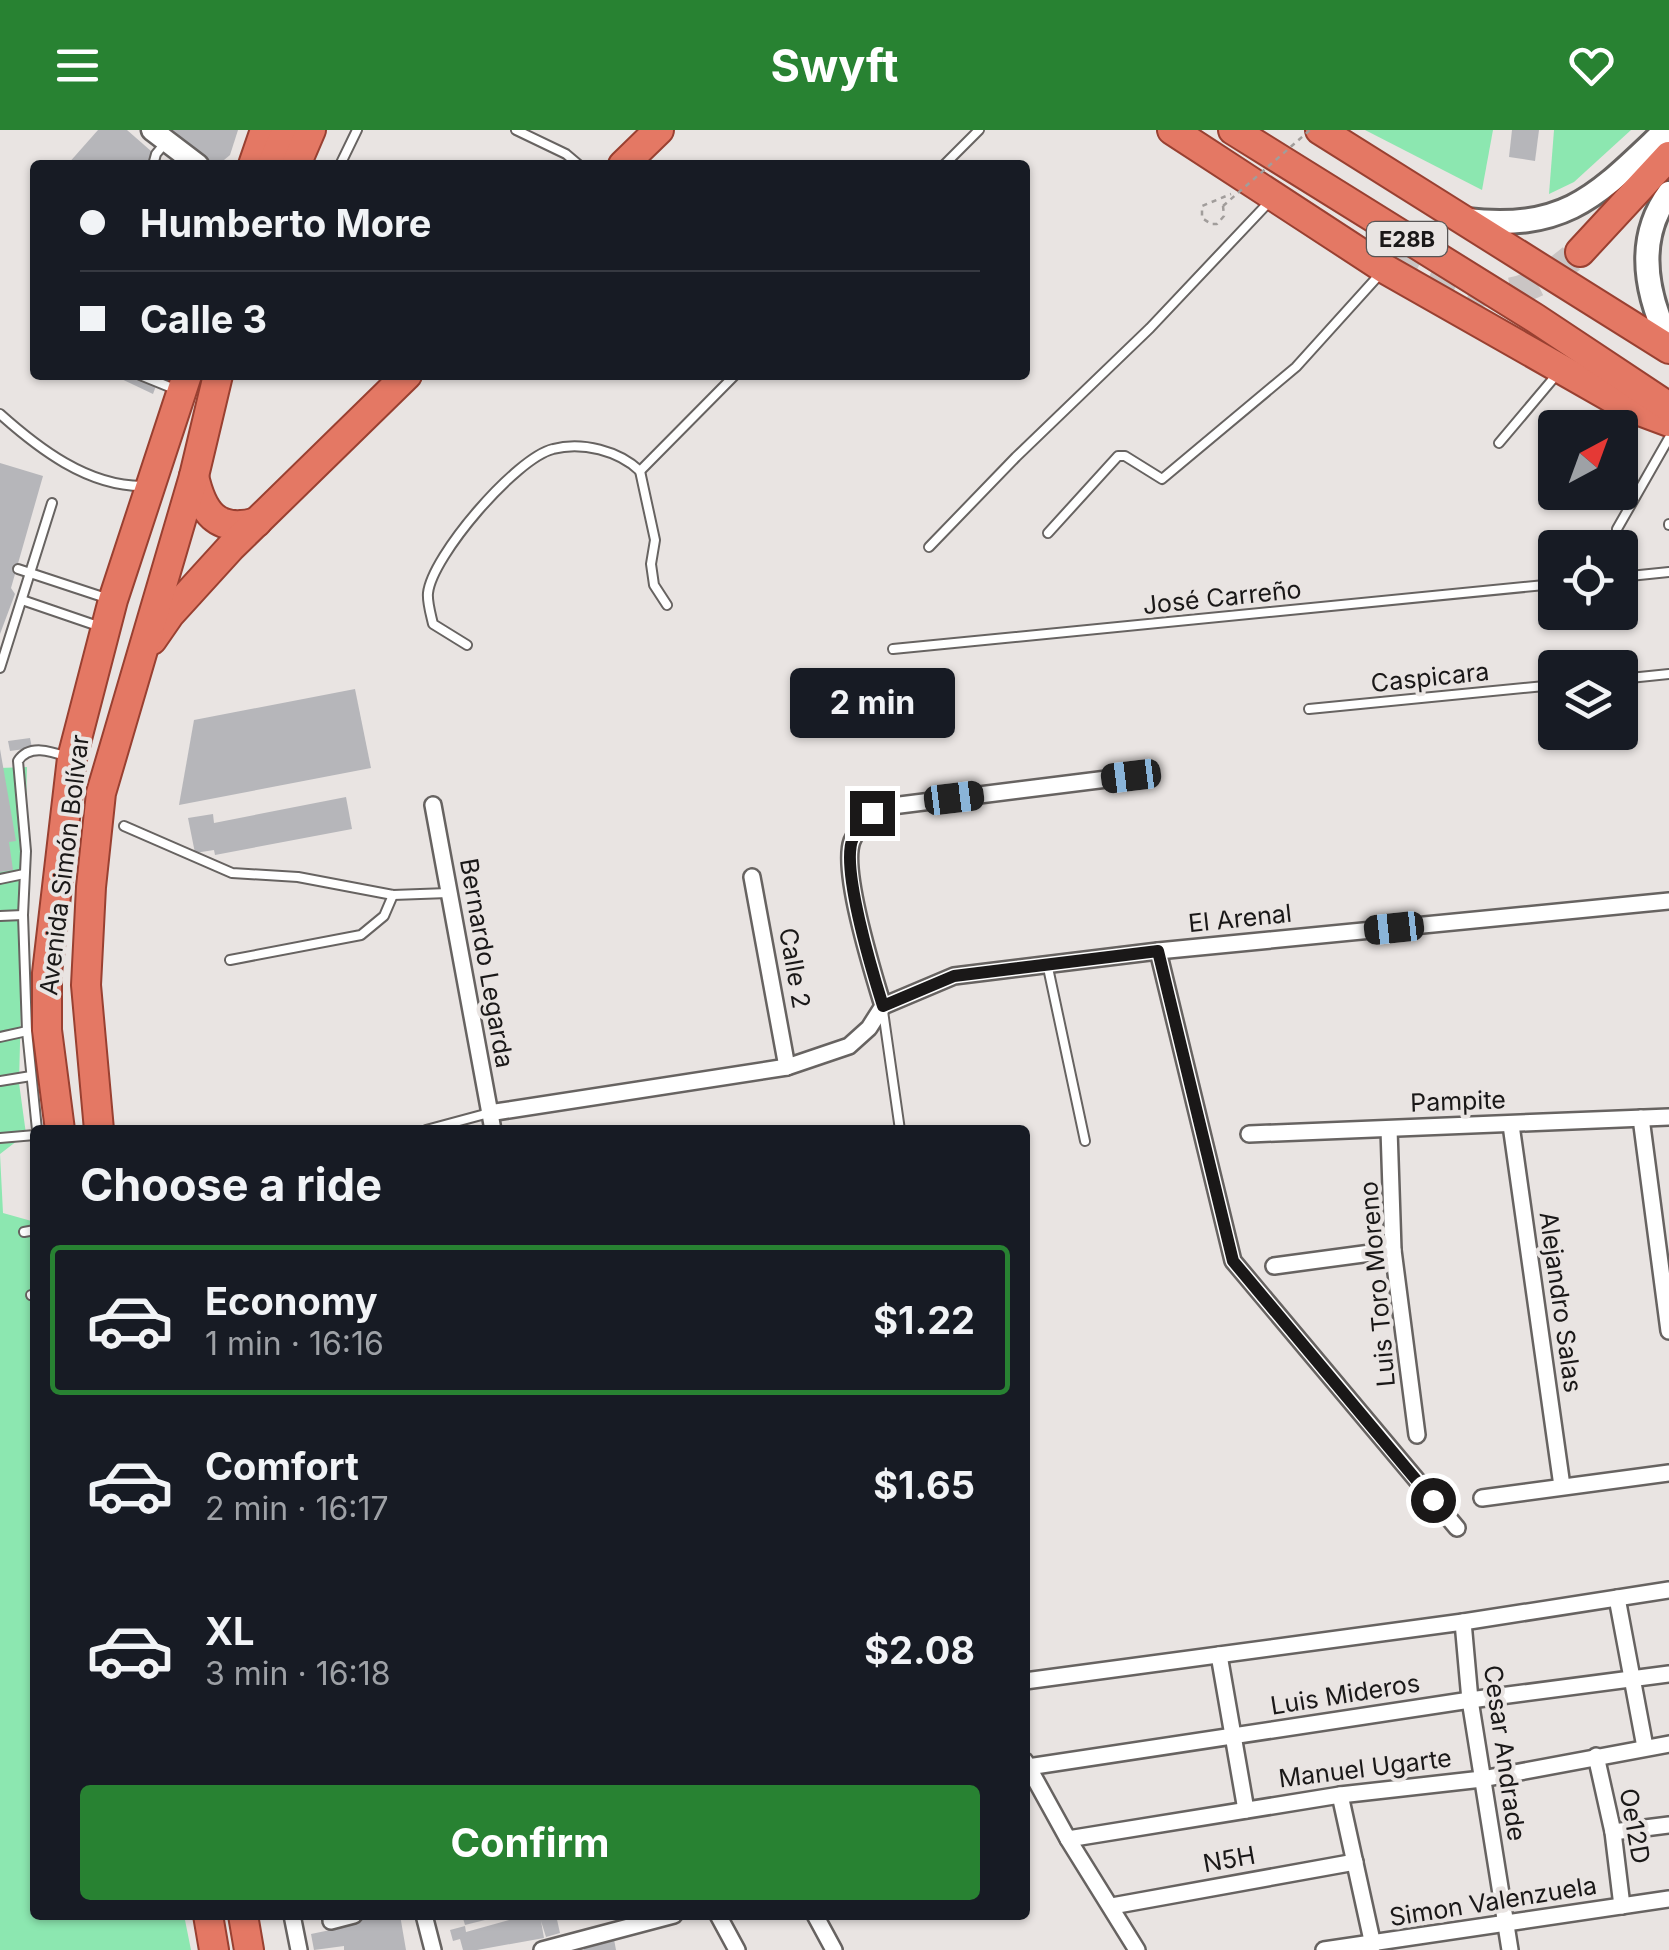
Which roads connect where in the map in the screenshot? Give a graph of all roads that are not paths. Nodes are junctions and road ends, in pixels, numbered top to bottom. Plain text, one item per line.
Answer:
1 (265, 130) edge
2 (287, 130) edge
3 (311, 130) edge
4 (358, 130) edge
5 (516, 130) edge
6 (659, 130) edge
7 (978, 130) edge
8 (1172, 130) edge
9 (1194, 130) edge
10 (1233, 130) edge
11 (1320, 130) edge
12 (1666, 130) edge
13 (159, 136) edge
14 (1669, 156) edge
15 (191, 160) edge
16 (255, 160) edge
17 (274, 160) edge
18 (298, 160) edge
19 (343, 160) edge
20 (573, 160) edge
21 (628, 160) edge
22 (949, 160) edge
23 (1669, 193) edge
24 (1274, 198) junction
25 (1460, 220) junction
26 (1580, 252) tunnel mouth
27 (1388, 263) junction
28 (1669, 346) edge
29 (1561, 370) junction
30 (217, 380) edge
31 (402, 380) edge
32 (730, 380) edge
33 (184, 383) edge
34 (1626, 406) junction
35 (1669, 406) edge
36 (0, 414) edge
37 (1669, 422) edge
38 (1669, 437) edge
39 (1498, 443) dead end
40 (640, 470) junction
41 (194, 476) junction
42 (151, 486) junction
43 (52, 502) dead end
44 (257, 522) junction
45 (1617, 529) dead end
46 (1048, 533) dead end
47 (929, 547) dead end
48 (18, 569) dead end
49 (1669, 572) edge
50 (31, 574) junction
51 (1638, 575) edge
52 (1538, 586) edge
53 (22, 600) junction
54 (113, 600) junction
55 (666, 605) dead end
56 (105, 629) junction
57 (468, 645) dead end
58 (892, 649) dead end
59 (137, 663) junction
60 (0, 668) edge
61 (1669, 674) edge
62 (1638, 677) edge
63 (1538, 687) edge
64 (1310, 709) dead end
65 (72, 758) junction
66 (1131, 776) dead end
67 (433, 805) dead end
68 (124, 826) dead end
69 (24, 874) junction
70 (752, 877) dead end
71 (0, 879) edge
72 (450, 892) junction
73 (394, 896) junction
74 (1669, 901) edge
75 (23, 915) junction
76 (0, 916) edge
77 (1158, 951) junction
78 (230, 960) dead end
79 (1047, 963) junction
80 (883, 1006) junction
81 (26, 1032) junction
82 (0, 1037) edge
83 (788, 1068) junction
84 (31, 1076) junction
85 (0, 1081) edge
86 (1669, 1117) edge
87 (1641, 1118) junction
88 (491, 1122) edge
89 (1511, 1124) junction
90 (35, 1125) edge
91 (59, 1125) edge
92 (100, 1125) edge
93 (899, 1125) edge
94 (1389, 1129) junction
95 (30, 1133) edge
96 (1249, 1134) dead end
97 (0, 1138) edge
98 (1085, 1141) dead end
99 (30, 1231) edge
100 (24, 1232) dead end
101 (1394, 1250) junction
102 (1274, 1266) dead end
103 (1669, 1331) edge
104 (1417, 1434) dead end
105 (1669, 1473) edge
106 (1562, 1486) junction
107 (1482, 1498) dead end
108 (1457, 1528) dead end
109 (1669, 1590) edge
110 (1617, 1598) junction
111 (1463, 1622) junction
112 (1218, 1655) junction
113 (1669, 1674) edge
114 (1634, 1678) junction
115 (1030, 1680) edge
116 (1470, 1700) junction
117 (1231, 1736) junction
118 (1669, 1744) edge
119 (1645, 1747) junction
120 (1596, 1756) junction
121 (1030, 1764) edge
122 (1030, 1769) edge
123 (1482, 1778) junction
124 (1340, 1795) junction
125 (1246, 1810) junction
126 (1669, 1825) edge
127 (1613, 1832) junction
128 (1068, 1838) junction
129 (1356, 1862) junction
130 (1669, 1899) edge
131 (1112, 1906) junction
132 (1622, 1906) junction
133 (209, 1920) edge
134 (244, 1920) edge
135 (293, 1920) edge
136 (425, 1920) edge
137 (658, 1920) edge
138 (721, 1920) edge
139 (818, 1920) edge
140 (1506, 1925) junction
141 (1373, 1945) junction
142 (576, 1946) edge
143 (1342, 1949) edge
144 (214, 1950) edge
145 (249, 1950) edge
146 (298, 1950) edge
147 (433, 1950) edge
148 (542, 1950) edge
149 (737, 1950) edge
150 (834, 1950) edge
151 (1137, 1950) edge
152 (1324, 1950) edge
153 (1510, 1950) edge

1 - 16 highway
2 - 17 highway
3 - 18 highway
4 - 19 lane
5 - 20 lane
6 - 21 highway
7 - 22 lane
8 - 24 highway
9 - 27 highway
10 - 35 highway, E28B
11 - 25 highway, E28B
12 - 25 main road
13 - 15 street
14 - 26 highway
23 - 28 main road
24 - 27 highway
24 - 47 lane
25 - 28 highway, E28B
27 - 29 highway
27 - 46 lane
29 - 34 highway
29 - 39 lane
30 - 41 highway, Avenida Simón Bolívar
31 - 44 highway
32 - 40 lane
33 - 42 highway, Avenida Simón Bolívar
34 - 37 highway
34 - 38 main road
36 - 42 lane
38 - 45 lane
40 - 55 lane
40 - 57 lane
41 - 44 highway
41 - 59 highway, Avenida Simón Bolívar
42 - 54 highway, Avenida Simón Bolívar
43 - 50 lane
44 - 59 highway
48 - 50 lane
49 - 51 lane
50 - 53 lane
50 - 54 lane
52 - 58 lane, José Carreño
53 - 56 lane
53 - 60 lane
54 - 56 highway, Avenida Simón Bolívar
56 - 65 highway, Avenida Simón Bolívar
59 - 92 highway, Avenida Simón Bolívar
61 - 62 lane
63 - 64 lane, Caspicara
65 - 69 lane
65 - 91 highway, Avenida Simón Bolívar
66 - 80 street
67 - 72 street, Bernardo Legarda
68 - 73 lane
69 - 71 lane
69 - 75 lane
70 - 83 street, Calle 2
72 - 73 lane
72 - 88 street, Bernardo Legarda
73 - 78 lane
74 - 77 street, El Arenal
75 - 76 lane
75 - 81 lane
77 - 79 street, El Arenal
77 - 108 street
79 - 80 street, El Arenal
79 - 98 lane
80 - 83 street, El Arenal
80 - 93 lane
81 - 82 lane
81 - 84 lane
83 - 88 street, El Arenal
84 - 85 lane
84 - 90 lane
86 - 87 street, Pampite
87 - 89 street, Pampite
87 - 103 street
89 - 94 street, Pampite
89 - 106 street, Alejandro Salas
94 - 96 street, Pampite
94 - 101 street, Luis Toro Moreno
95 - 97 lane
99 - 100 lane
101 - 102 street
101 - 104 street, Luis Toro Moreno
105 - 106 street
106 - 107 street
109 - 110 street
110 - 111 street
110 - 114 street
111 - 112 street
111 - 116 street, Cesar Andrade
112 - 115 street
112 - 117 street
113 - 114 street, Luis Mideros
114 - 116 street, Luis Mideros
114 - 119 street
116 - 117 street, Luis Mideros
116 - 123 street, Cesar Andrade
117 - 121 street, Luis Mideros
117 - 125 street
118 - 119 street, Manuel Ugarte
119 - 120 street, Manuel Ugarte
120 - 123 street, Manuel Ugarte
120 - 127 street, Oe12D
122 - 128 street
123 - 124 street, Manuel Ugarte
123 - 140 street, Cesar Andrade
124 - 125 street, Manuel Ugarte
124 - 129 street
125 - 128 street, Manuel Ugarte
126 - 127 street
127 - 132 street, Oe12D
128 - 131 street
129 - 131 street, N5H
129 - 141 street
130 - 132 street, Simon Valenzuela
131 - 151 street
132 - 140 street, Simon Valenzuela
133 - 144 highway
134 - 145 highway
135 - 146 street
136 - 147 street
137 - 142 street
138 - 149 street
139 - 150 street
140 - 141 street, Simon Valenzuela
140 - 153 street, Cesar Andrade
141 - 143 street, Simon Valenzuela
142 - 148 street
143 - 152 street, Simon Valenzuela

